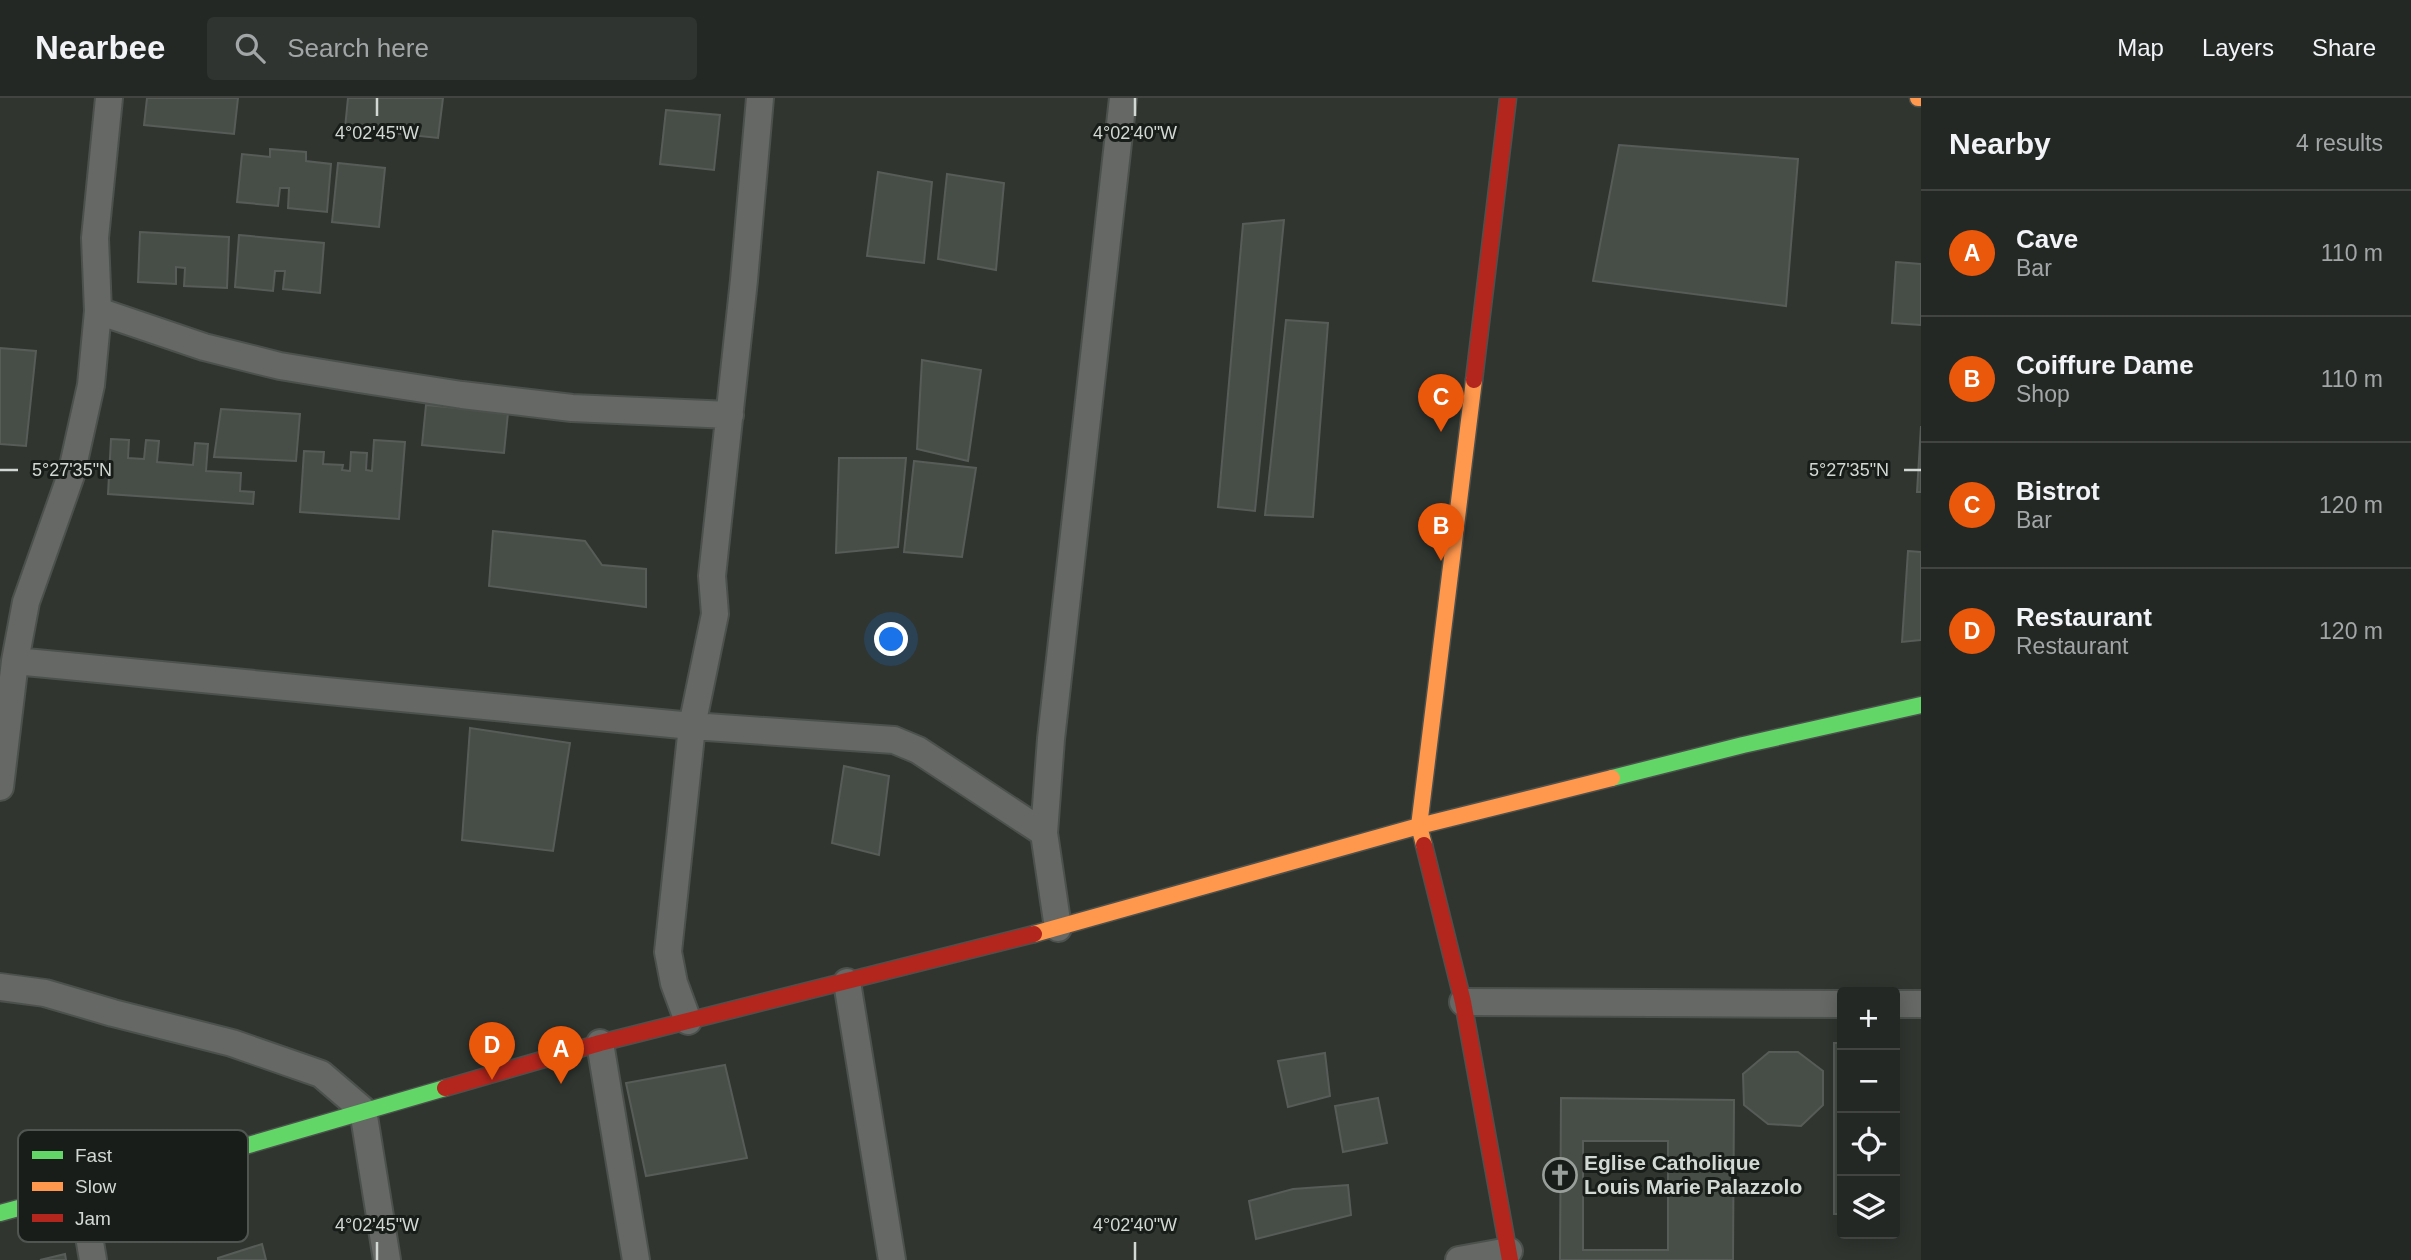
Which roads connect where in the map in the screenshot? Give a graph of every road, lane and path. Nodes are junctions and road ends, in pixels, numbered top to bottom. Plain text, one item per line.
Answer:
1 (109, 98) edge
2 (760, 98) edge
3 (1123, 98) edge
4 (1508, 98) edge
5 (98, 311) junction
6 (730, 415) junction
7 (15, 661) junction
8 (1921, 705) edge
9 (692, 726) junction
10 (0, 787) edge
11 (1419, 826) junction
12 (1044, 833) junction
13 (1058, 928) junction
14 (847, 982) junction
15 (0, 987) edge
16 (1463, 1002) junction
17 (1837, 1004) edge
18 (1900, 1004) edge
19 (1921, 1004) edge
20 (688, 1021) junction
21 (600, 1043) junction
22 (363, 1110) junction
23 (248, 1145) edge
24 (18, 1208) edge
25 (0, 1213) edge
26 (90, 1242) edge
27 (1509, 1256) edge
28 (93, 1260) edge
29 (387, 1260) edge
30 (636, 1260) edge
31 (892, 1260) edge
32 (1459, 1260) edge

1 - 5 street
2 - 6 street
3 - 12 street
4 - 11 street
5 - 6 street
5 - 7 street
6 - 9 street
7 - 9 street
7 - 10 street
8 - 11 street
9 - 12 street
9 - 20 street
11 - 13 street
11 - 16 street
12 - 13 street
13 - 14 street
14 - 20 street
14 - 31 street
15 - 22 street
16 - 17 street
16 - 27 street
18 - 19 street
20 - 21 street
21 - 22 street
21 - 30 street
22 - 23 street
22 - 29 street
24 - 25 street
26 - 28 street
27 - 32 street

